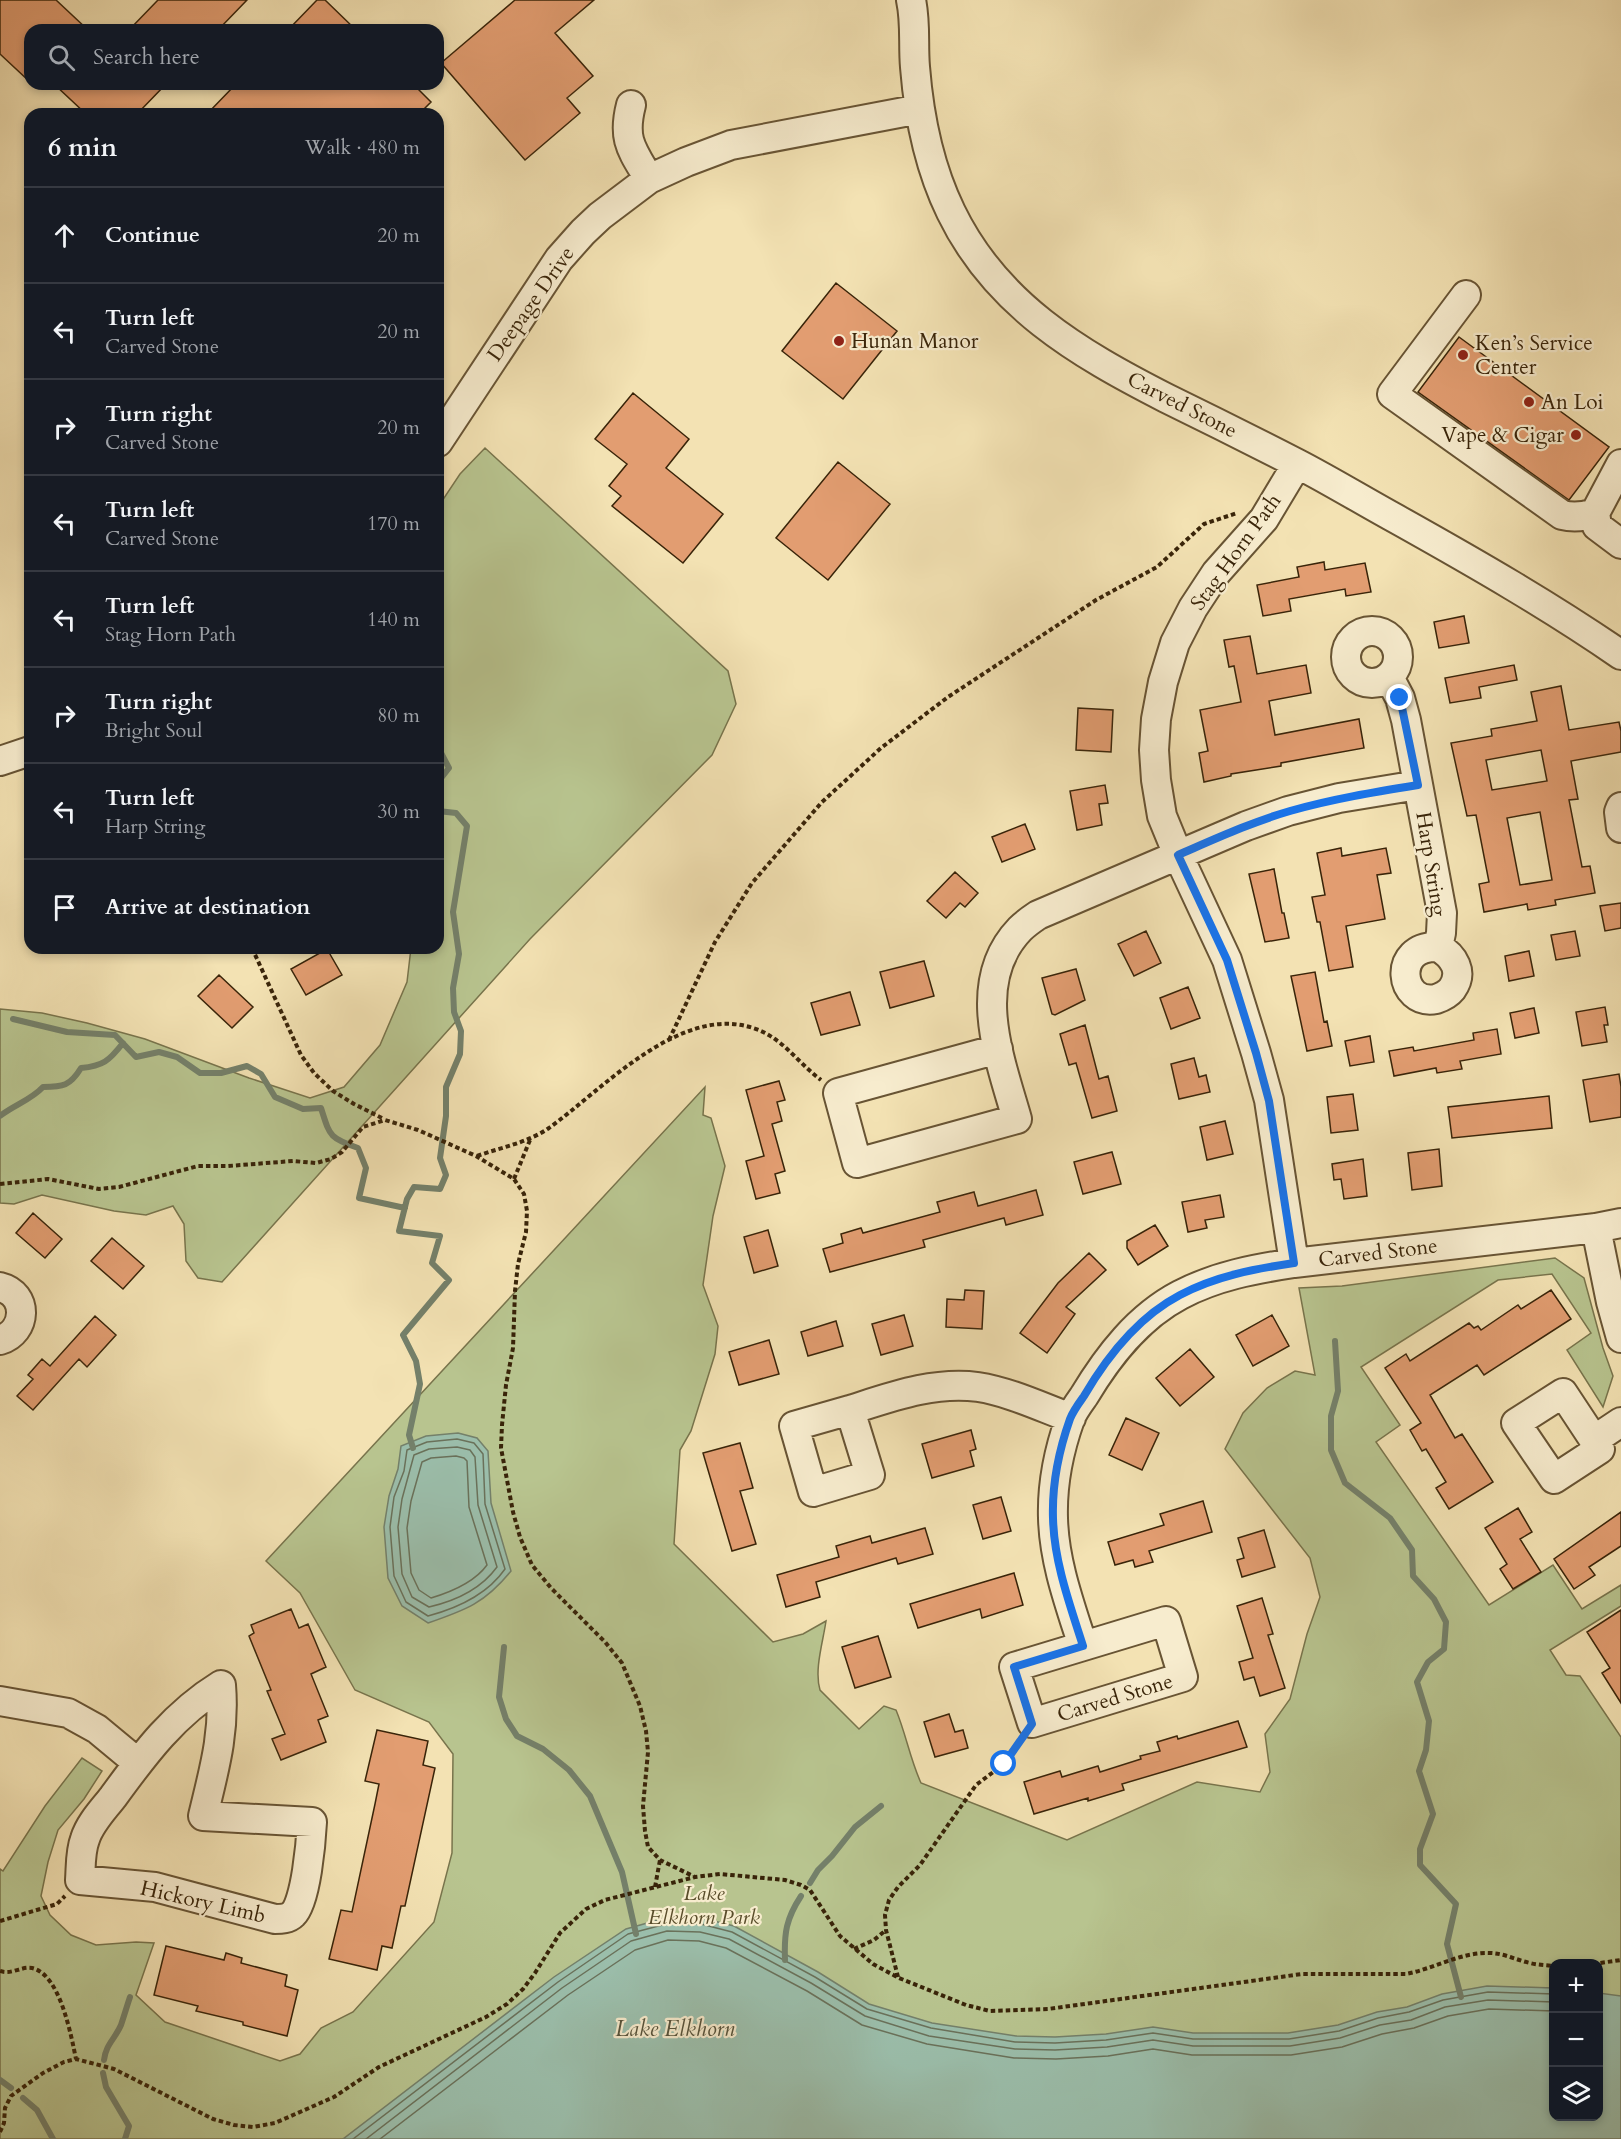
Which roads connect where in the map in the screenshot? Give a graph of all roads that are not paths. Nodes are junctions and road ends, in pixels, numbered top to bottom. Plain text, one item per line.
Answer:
1 (916, 6) edge
2 (631, 105) dead end
3 (920, 109) junction
4 (649, 179) junction
5 (1467, 295) dead end
6 (444, 433) edge
7 (1297, 464) junction
8 (1621, 464) edge
9 (1595, 513) junction
10 (1621, 544) edge
11 (1621, 655) edge
12 (1389, 676) dead end
13 (24, 754) edge
14 (0, 761) edge
15 (1418, 785) junction
16 (1621, 807) edge
17 (1621, 828) edge
18 (1178, 855) junction
19 (1438, 947) dead end
20 (998, 1049) junction
21 (1609, 1225) edge
22 (1294, 1263) junction
23 (0, 1287) edge
24 (1621, 1338) edge
25 (0, 1340) edge
26 (850, 1410) dead end
27 (1071, 1418) junction
28 (1621, 1422) edge
29 (1593, 1440) dead end
30 (1083, 1646) junction
31 (0, 1701) edge
32 (138, 1763) junction

1 - 3 street, Carved Stone
2 - 4 street
3 - 4 street, Deepage Drive
3 - 7 street, Carved Stone
4 - 6 street, Deepage Drive
5 - 9 street
7 - 11 street, Carved Stone
7 - 18 street, Stag Horn Path
8 - 9 street
9 - 10 street
12 - 15 street, Harp String
13 - 14 street
15 - 18 street
15 - 19 street, Harp String
16 - 17 street
18 - 20 street
18 - 22 street, Stag Horn Path
20 - 20 street
21 - 22 street, Carved Stone
21 - 24 street
22 - 27 street, Carved Stone
23 - 25 street
26 - 27 street
27 - 30 street, Carved Stone
28 - 29 street
30 - 30 street, Carved Stone
31 - 32 street
32 - 32 street, Hickory Limb

